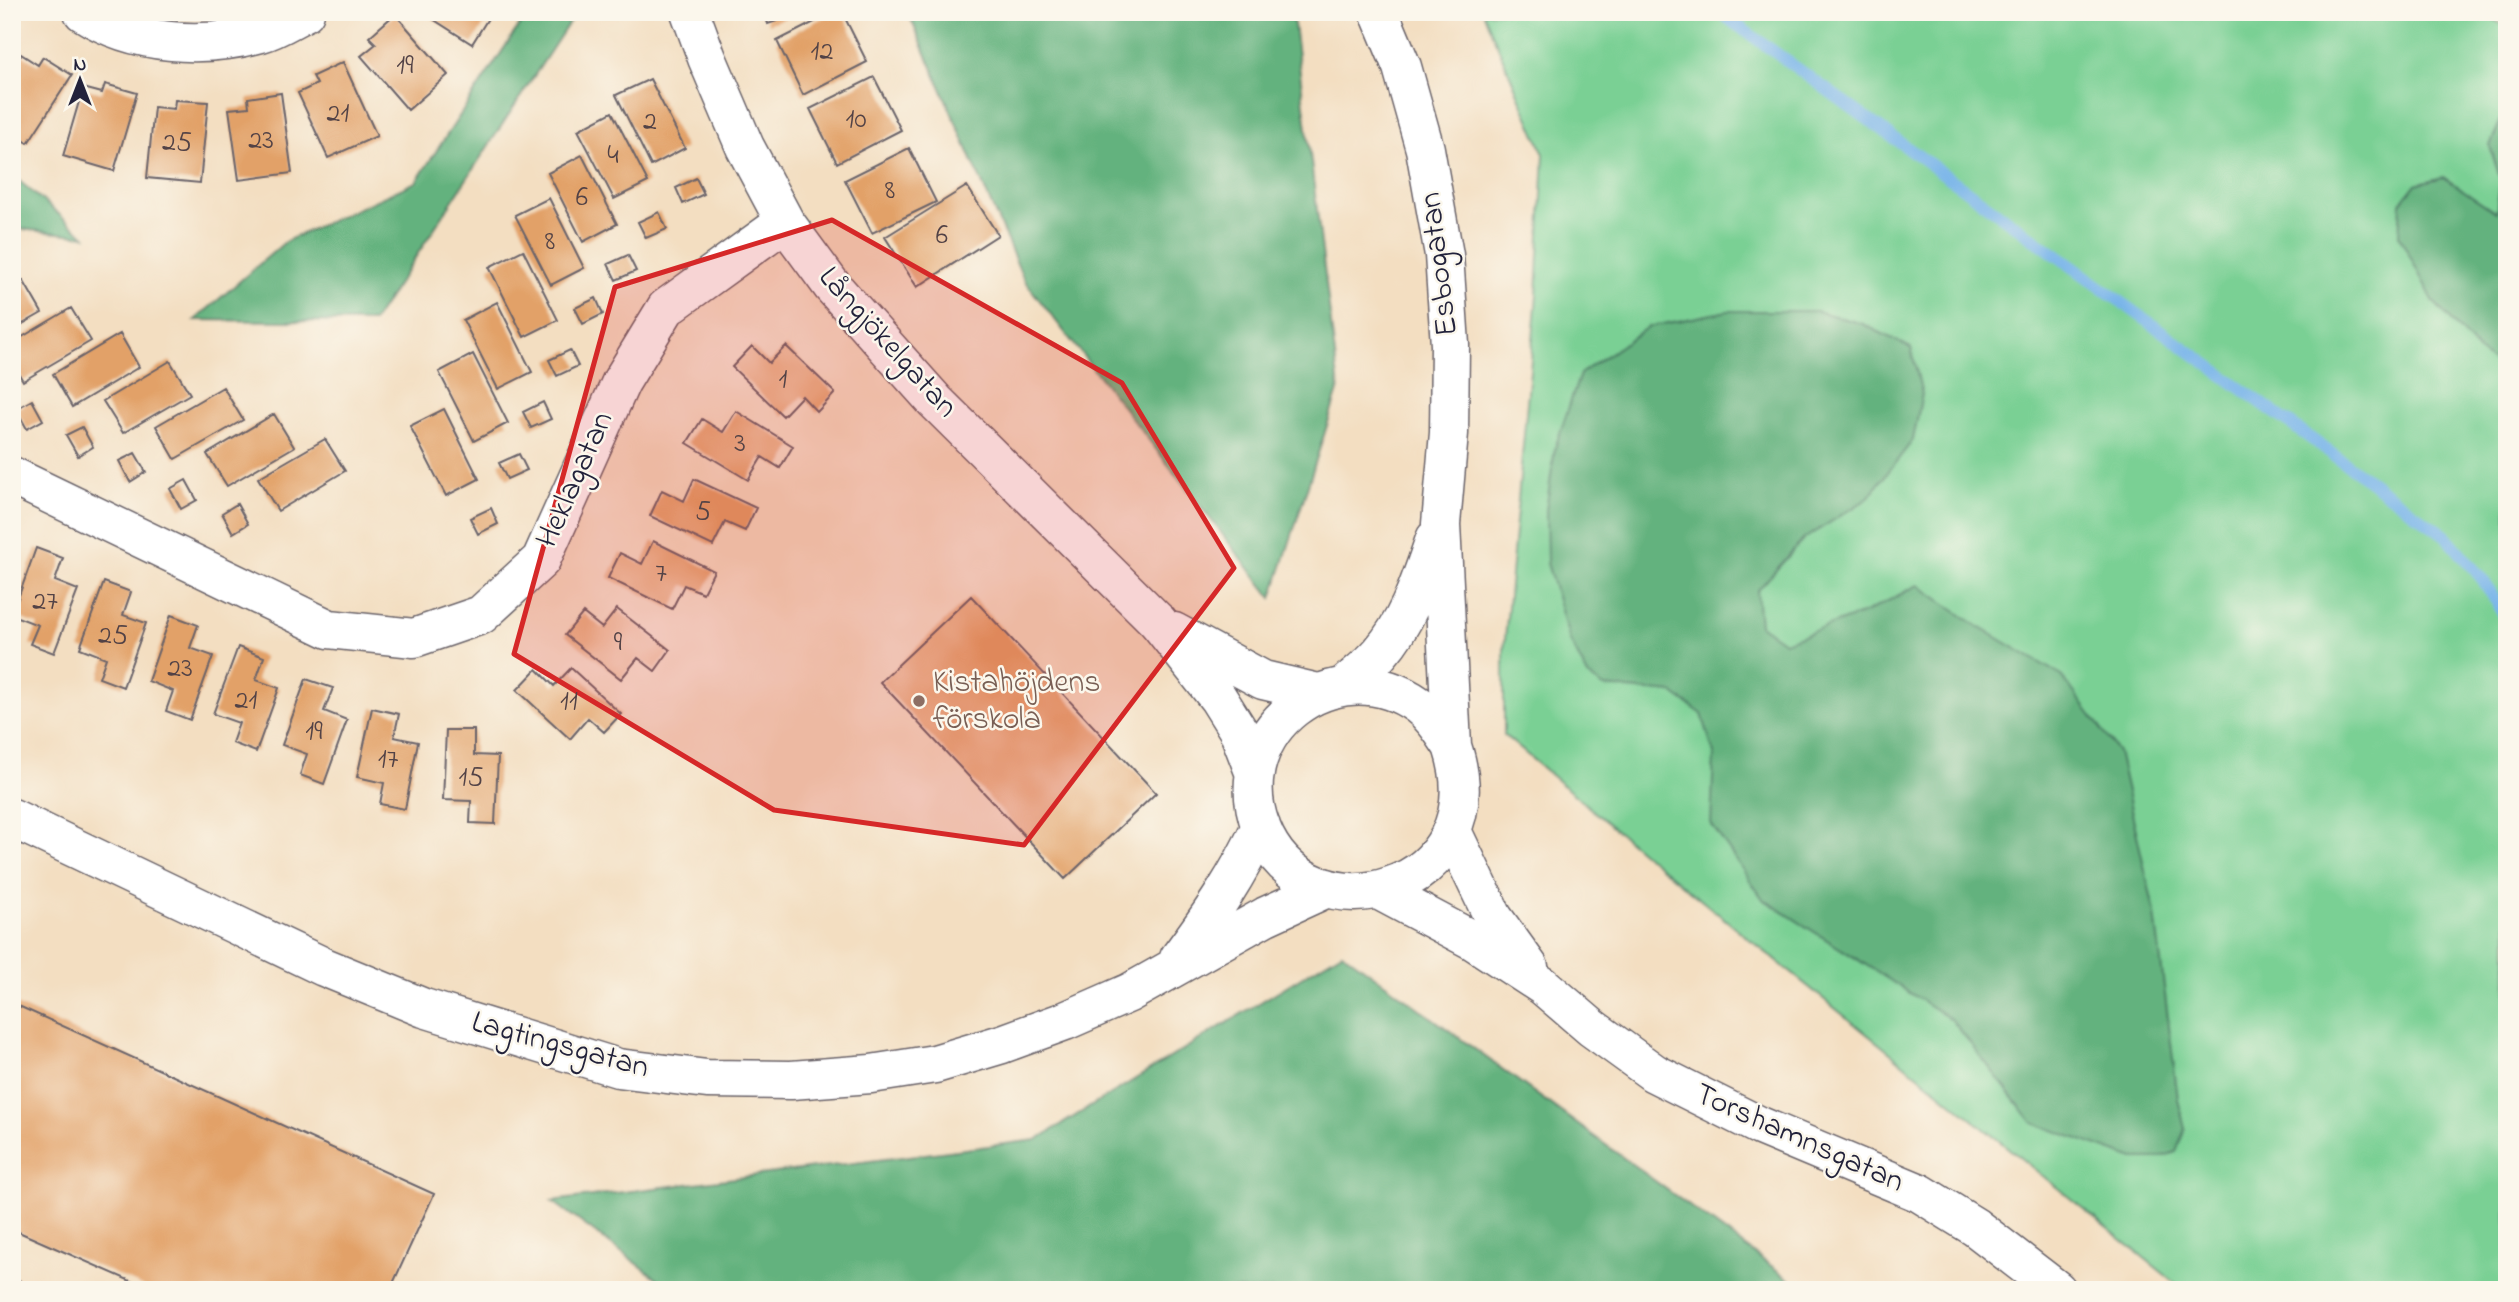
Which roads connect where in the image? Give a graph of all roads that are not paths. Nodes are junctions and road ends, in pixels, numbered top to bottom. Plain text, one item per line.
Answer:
1 (82, 12) edge
2 (305, 12) edge
3 (690, 12) edge
4 (1379, 12) edge
5 (785, 222) junction
6 (12, 476) edge
7 (1441, 524) junction
8 (1157, 622) junction
9 (1331, 689) junction
10 (1452, 746) junction
11 (1255, 774) junction
12 (12, 818) edge
13 (1261, 826) junction
14 (1452, 831) junction
15 (1326, 888) junction
16 (1378, 890) junction
17 (1172, 967) junction
18 (1543, 986) junction
19 (2057, 1290) edge

1 - 2 street
3 - 5 street, Långjökelgatan
4 - 7 street, Esbogatan
5 - 6 street, Heklagatan
5 - 8 street, Långjökelgatan
7 - 9 street, Esbogatan
7 - 10 street, Esbogatan
8 - 9 street, Långjökelgatan
8 - 11 street, Långjökelgatan
9 - 10 street
9 - 11 street
10 - 14 street
11 - 13 street
12 - 17 street, Lagtingsgatan
13 - 15 street
13 - 17 street, Lagtingsgatan
14 - 16 street
14 - 18 street, Torshamnsgatan
15 - 16 street
15 - 17 street, Lagtingsgatan
16 - 18 street, Torshamnsgatan
18 - 19 street, Torshamnsgatan

